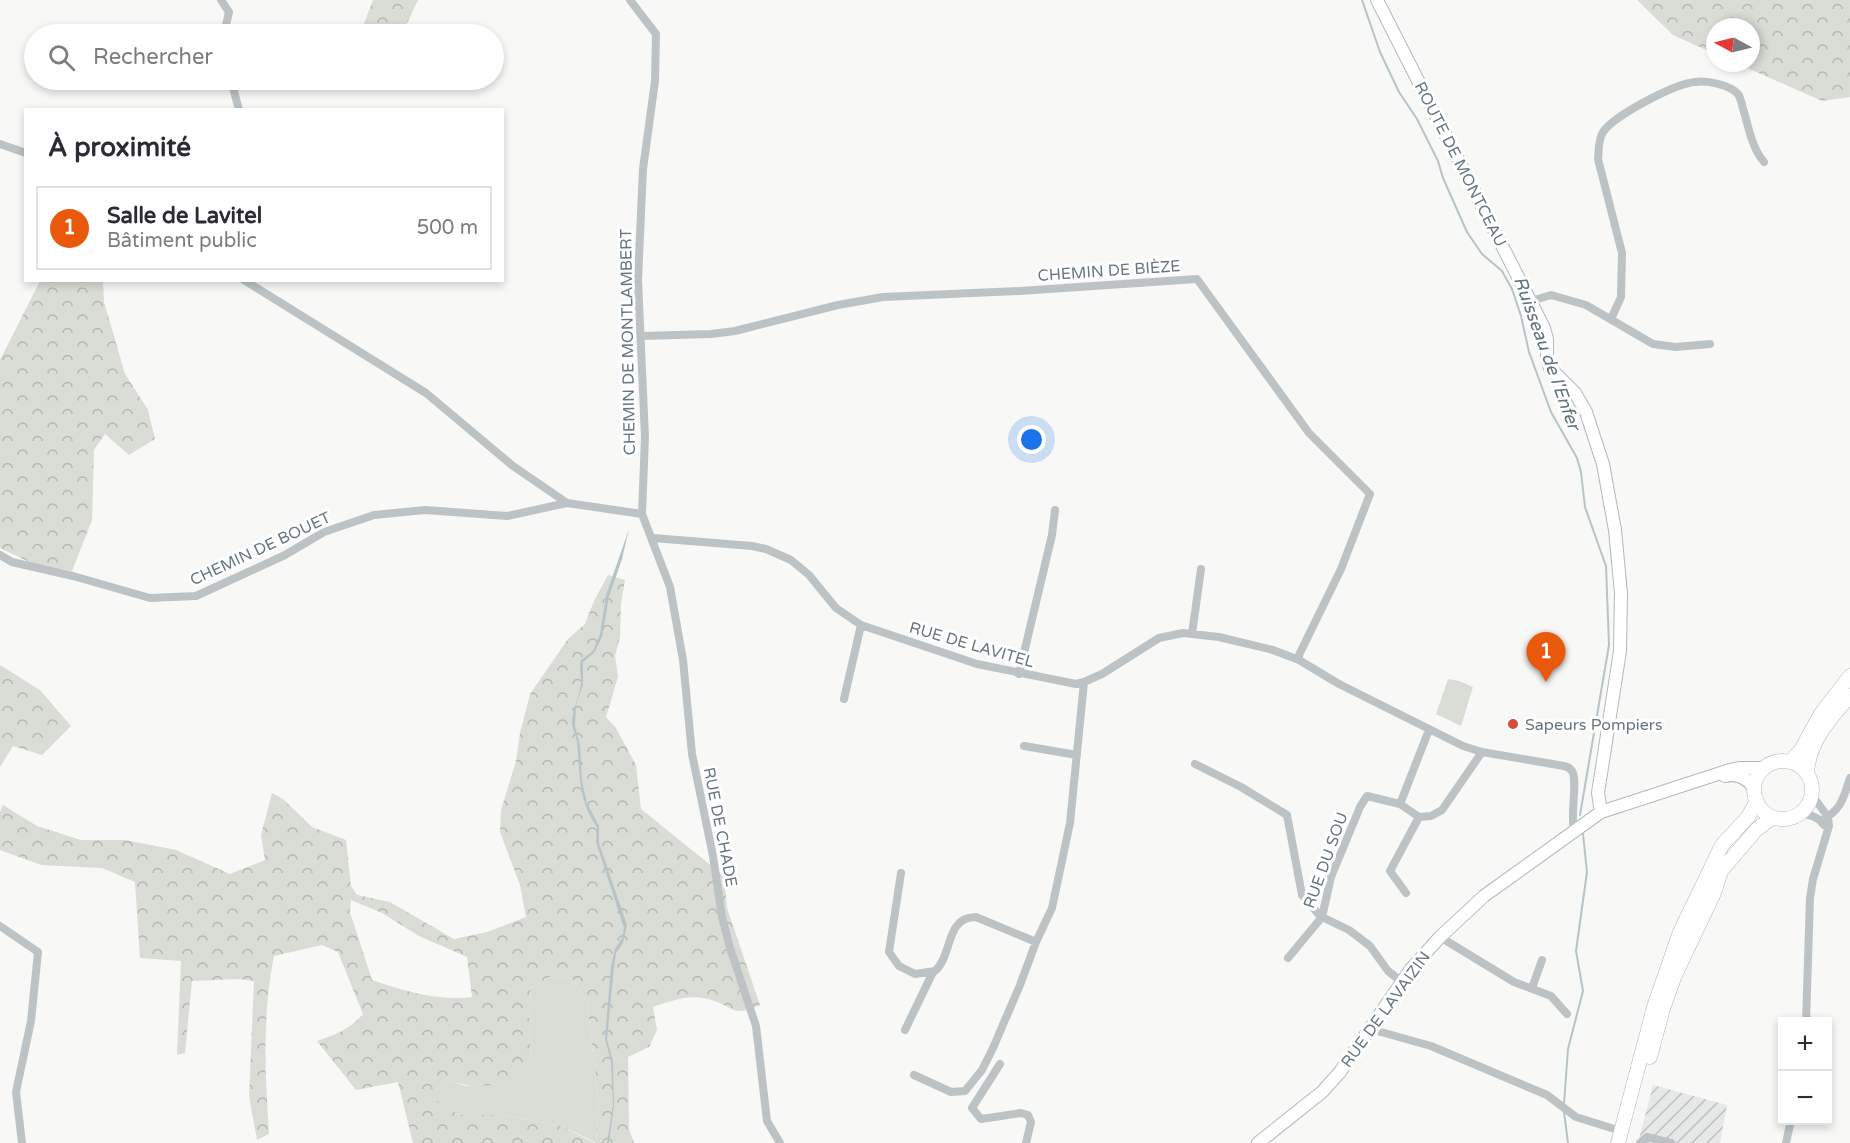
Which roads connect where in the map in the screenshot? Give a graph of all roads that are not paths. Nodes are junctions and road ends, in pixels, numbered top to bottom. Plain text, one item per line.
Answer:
1 (221, 0) edge
2 (630, 0) edge
3 (1377, 0) edge
4 (226, 24) edge
5 (234, 90) edge
6 (238, 108) edge
7 (0, 144) edge
8 (24, 152) edge
9 (1764, 162) dead end
10 (247, 282) edge
11 (1531, 302) junction
12 (1611, 319) junction
13 (640, 336) junction
14 (1710, 344) dead end
15 (567, 503) junction
16 (1055, 510) dead end
17 (642, 514) junction
18 (653, 538) junction
19 (0, 555) edge
20 (1201, 569) dead end
21 (861, 625) junction
22 (1192, 634) junction
23 (1299, 660) junction
24 (1019, 674) junction
25 (1850, 676) edge
26 (1084, 682) junction
27 (1850, 696) edge
28 (844, 699) dead end
29 (1429, 730) junction
30 (1024, 746) dead end
31 (1482, 752) junction
32 (1077, 756) junction
33 (1790, 762) junction
34 (1195, 764) dead end
35 (1764, 768) junction
36 (1808, 774) junction
37 (1850, 778) edge
38 (1669, 789) junction
39 (1756, 794) junction
40 (1812, 795) junction
41 (1400, 804) junction
42 (1601, 812) junction
43 (1799, 814) junction
44 (1773, 816) junction
45 (1419, 817) junction
46 (1824, 819) junction
47 (1574, 831) junction
48 (901, 873) dead end
49 (1406, 892) dead end
50 (1322, 917) junction
51 (0, 926) edge
52 (1440, 937) junction
53 (1036, 942) junction
54 (1288, 958) dead end
55 (1542, 960) dead end
56 (933, 972) junction
57 (1402, 982) junction
58 (1532, 988) junction
59 (1567, 1014) dead end
60 (1806, 1017) edge
61 (1370, 1027) junction
62 (905, 1030) dead end
63 (1000, 1064) dead end
64 (914, 1075) dead end
65 (1790, 1125) edge
66 (1622, 1139) edge
67 (22, 1143) edge
68 (780, 1143) edge
69 (1026, 1143) edge
70 (1258, 1143) edge
71 (1640, 1143) edge
72 (1671, 1143) edge
73 (1786, 1143) edge

1 - 4 street
2 - 13 street, CHEMIN DE MONTLAMBERT
3 - 11 street, ROUTE DE MONTCEAU
5 - 6 street
7 - 8 street
9 - 12 street
10 - 15 street
11 - 12 street
11 - 42 street, ROUTE DE MONTCEAU
12 - 14 street
13 - 17 street, CHEMIN DE MONTLAMBERT
13 - 23 street, CHEMIN DE BIÈZE
15 - 17 street, CHEMIN DE BOUET
15 - 19 street, CHEMIN DE BOUET
16 - 24 street
17 - 18 street, RUE DE CHADE
18 - 21 street, RUE DE LAVITEL
18 - 68 street, RUE DE CHADE
20 - 22 street
21 - 24 street, RUE DE LAVITEL
21 - 28 street
22 - 23 street
22 - 26 street
23 - 29 street
24 - 26 street, RUE DE LAVITEL
25 - 33 main road
26 - 32 street
27 - 36 main road
29 - 31 street
29 - 41 street
30 - 32 street
31 - 45 street
31 - 47 street
32 - 53 street
33 - 35 main road
33 - 36 main road
34 - 50 street
35 - 38 street, RUE DE LAVAIZIN
35 - 39 main road
36 - 40 main road
37 - 46 street
38 - 39 street, RUE DE LAVAIZIN
38 - 42 street, RUE DE LAVAIZIN
39 - 44 main road
39 - 66 main road
40 - 43 main road
40 - 46 street
41 - 45 street, RUE DU SOU
41 - 50 street, RUE DU SOU
42 - 47 street, RUE DE LAVAIZIN
43 - 44 main road
43 - 46 street
44 - 66 main road
45 - 49 street
46 - 60 street
47 - 52 street, RUE DE LAVAIZIN
48 - 56 street
50 - 54 street, RUE DU SOU
50 - 57 street
51 - 67 street
52 - 57 street, RUE DE LAVAIZIN
52 - 58 street
53 - 56 street
53 - 64 street
55 - 58 street
56 - 62 street
57 - 61 street, RUE DE LAVAIZIN
58 - 59 street
61 - 66 street
61 - 70 street, RUE DE LAVAIZIN
63 - 69 street
65 - 73 street
71 - 72 street

